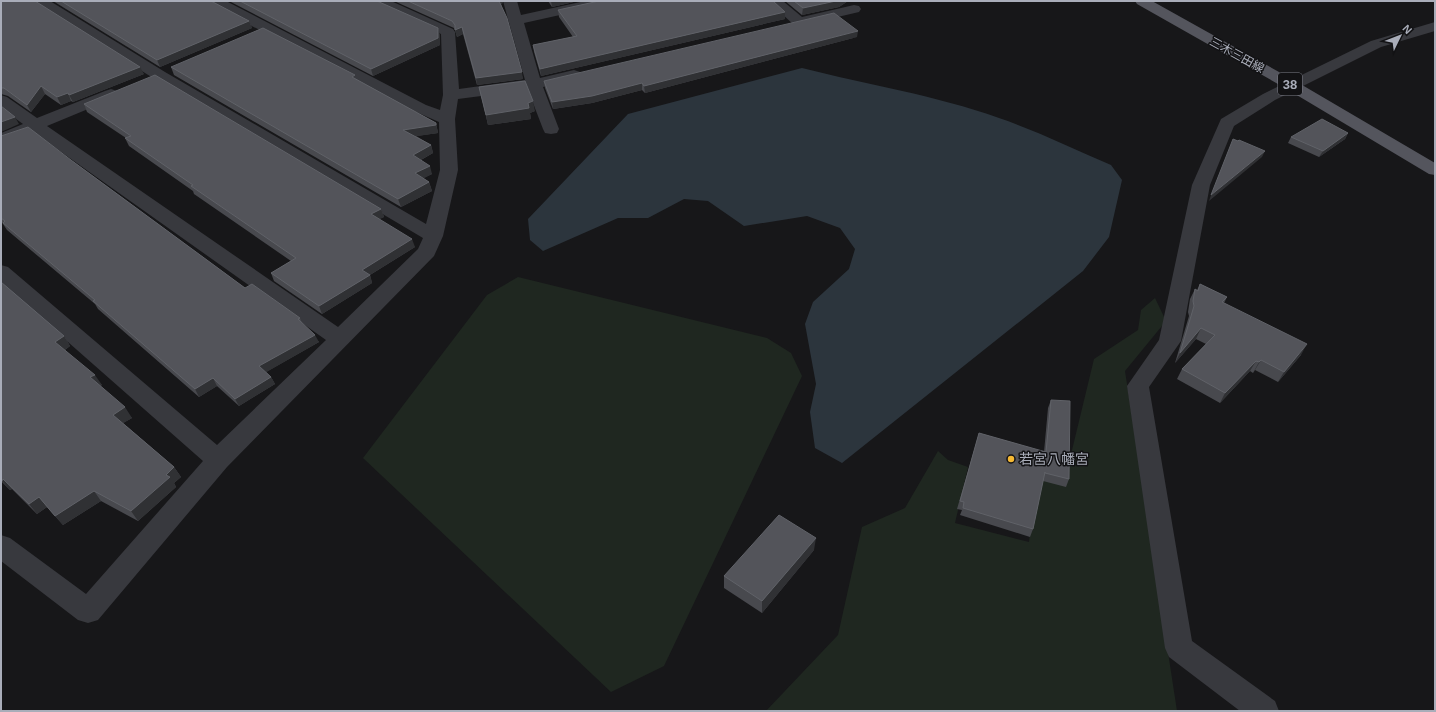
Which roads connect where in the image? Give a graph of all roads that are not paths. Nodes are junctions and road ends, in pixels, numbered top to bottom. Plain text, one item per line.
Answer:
1 (40, 1) edge
2 (214, 1) edge
3 (379, 1) edge
4 (510, 1) edge
5 (605, 1) edge
6 (775, 1) edge
7 (1142, 1) edge
8 (854, 9) dead end
9 (516, 20) junction
10 (799, 22) junction
11 (784, 26) edge
12 (1435, 26) edge
13 (267, 28) junction
14 (253, 34) edge
15 (587, 72) edge
16 (534, 84) junction
17 (1291, 85) junction
18 (122, 90) edge
19 (451, 96) junction
20 (1, 100) edge
21 (447, 119) junction
22 (35, 125) junction
23 (551, 129) dead end
24 (1, 139) edge
25 (1435, 170) edge
26 (433, 236) junction
27 (1, 272) edge
28 (340, 339) junction
29 (218, 460) junction
30 (1, 546) edge
31 (1264, 711) edge

1 - 26 street
2 - 13 street
3 - 19 street
4 - 9 street
5 - 9 street
6 - 10 street
7 - 17 main road, 三木三田線 / 38
8 - 10 street
9 - 16 street
10 - 11 street
12 - 17 street
13 - 14 street
13 - 21 street
15 - 16 street
16 - 19 street
16 - 23 street
17 - 25 main road, 三木三田線 / 38
17 - 31 street
18 - 22 street
19 - 21 street
20 - 22 street
21 - 26 street
22 - 24 street
22 - 28 street
26 - 28 street
27 - 29 street
28 - 29 street
29 - 30 street

